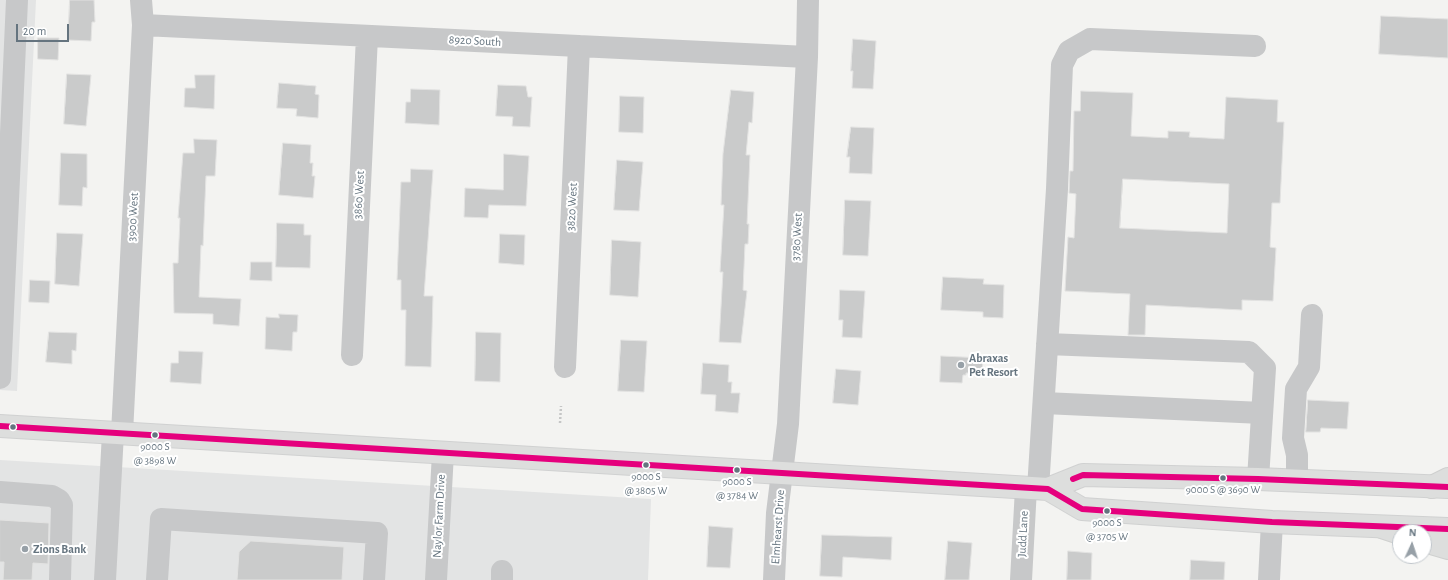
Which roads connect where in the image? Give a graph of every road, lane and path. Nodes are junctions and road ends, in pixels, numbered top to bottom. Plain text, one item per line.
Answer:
1 (17, 0) edge
2 (141, 0) edge
3 (808, 0) edge
4 (143, 25) junction
5 (367, 36) junction
6 (579, 46) junction
7 (1255, 46) dead end
8 (807, 57) junction
9 (1312, 315) dead end
10 (1047, 344) junction
11 (352, 354) dead end
12 (565, 367) dead end
13 (0, 378) edge
14 (1044, 404) junction
15 (561, 406) dead end
16 (1262, 413) junction
17 (560, 423) dead end
18 (0, 426) edge
19 (117, 433) junction
20 (443, 453) junction
21 (782, 473) junction
22 (1258, 479) junction
23 (1297, 481) junction
24 (1443, 484) edge
25 (1037, 489) junction
26 (0, 492) edge
27 (1272, 522) junction
28 (1448, 529) edge
29 (1391, 530) edge
30 (1432, 543) edge
31 (1448, 548) edge
32 (60, 573) edge
33 (105, 580) edge
34 (157, 580) edge
35 (374, 580) edge
36 (436, 580) edge
37 (774, 580) edge
38 (1021, 580) edge
39 (1269, 580) edge

1 - 13 street
2 - 4 street, 3900 West
3 - 8 street, 3780 West
4 - 5 street, 8920 South
4 - 19 street, 3900 West
5 - 6 street, 8920 South
5 - 11 street, 3860 West
6 - 8 street, 8920 South
6 - 12 street, 3820 West
7 - 10 street, Judd Lane
8 - 21 street, 3780 West
9 - 23 street
10 - 14 street, Judd Lane
10 - 16 street
14 - 16 street
14 - 25 street, Judd Lane
15 - 17 path
16 - 22 street
18 - 19 main road
19 - 20 main road
19 - 33 street, 3900 West
20 - 21 main road
20 - 36 street, Naylor Farm Drive
21 - 25 main road
21 - 37 street, Elmhearst Drive
22 - 23 main road
22 - 25 main road
23 - 24 main road
25 - 27 main road
25 - 38 street, Judd Lane
26 - 32 street
27 - 29 main road
27 - 39 street
28 - 29 main road
30 - 31 main road
34 - 35 street

